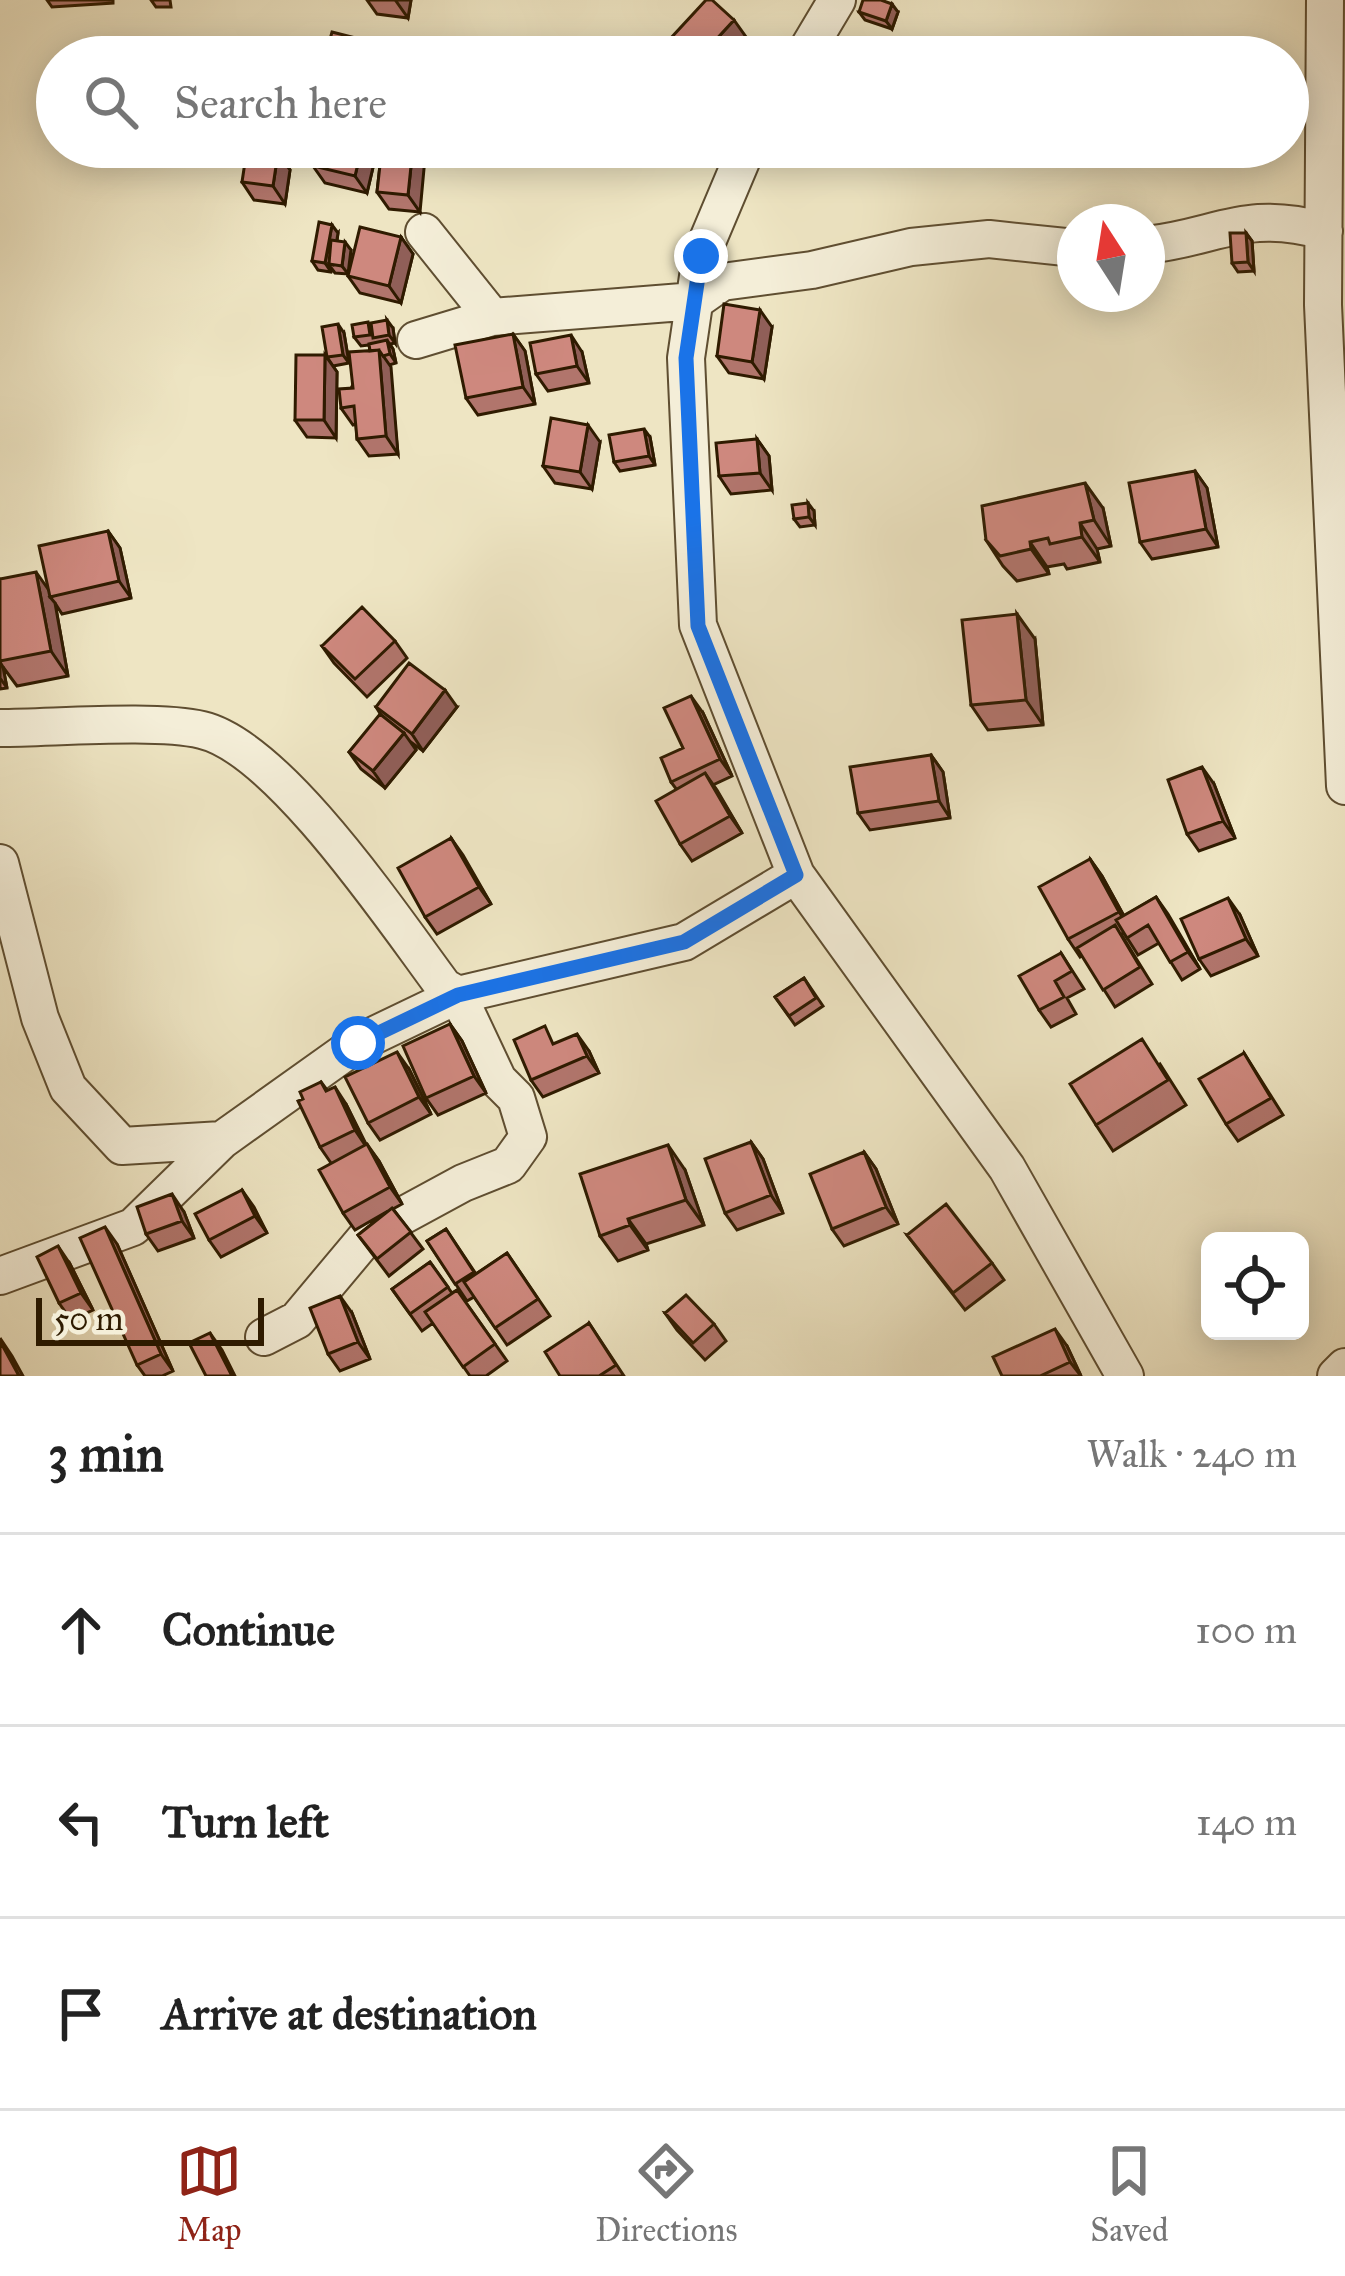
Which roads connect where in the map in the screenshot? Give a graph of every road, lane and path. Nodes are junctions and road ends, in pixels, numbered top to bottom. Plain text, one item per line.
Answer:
1 (837, 0) edge
2 (1325, 0) edge
3 (816, 36) edge
4 (738, 168) edge
5 (424, 232) dead end
6 (1165, 241) edge
7 (1057, 246) edge
8 (1331, 246) edge
9 (695, 301) junction
10 (492, 317) junction
11 (416, 340) dead end
12 (0, 728) edge
13 (1345, 786) edge
14 (0, 863) edge
15 (796, 875) junction
16 (458, 995) junction
17 (222, 1140) junction
18 (0, 1276) edge
19 (264, 1337) dead end
20 (1345, 1367) edge
21 (1125, 1376) edge
22 (1336, 1376) edge

1 - 3 street
2 - 8 street
4 - 9 street
5 - 10 street
6 - 8 street
7 - 9 street
8 - 13 street
9 - 10 street
9 - 15 street
10 - 11 street
12 - 16 street
14 - 17 street
15 - 16 street
15 - 21 street
16 - 17 street
16 - 19 street
17 - 18 street
20 - 22 street

